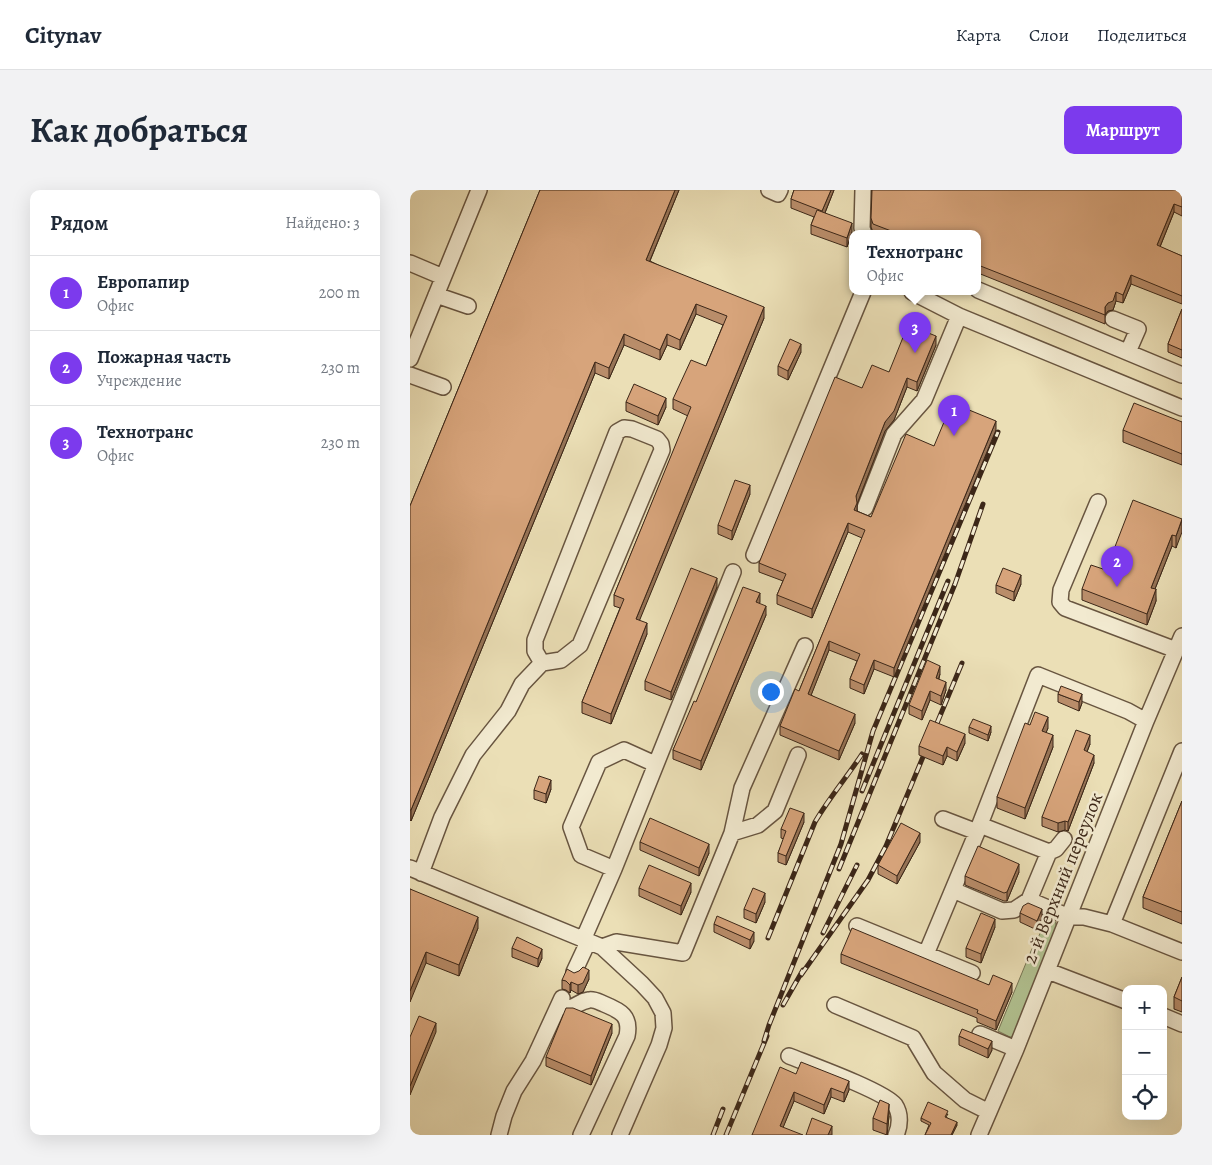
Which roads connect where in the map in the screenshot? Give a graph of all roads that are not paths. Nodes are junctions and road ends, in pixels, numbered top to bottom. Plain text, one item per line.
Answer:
1 (479, 190) edge
2 (769, 190) edge
3 (780, 190) edge
4 (863, 190) edge
5 (863, 230) edge
6 (410, 263) edge
7 (444, 277) junction
8 (981, 291) edge
9 (436, 295) junction
10 (862, 295) edge
11 (918, 295) edge
12 (468, 306) dead end
13 (959, 316) junction
14 (1113, 319) dead end
15 (1128, 352) junction
16 (410, 359) edge
17 (410, 375) edge
18 (1182, 376) edge
19 (443, 388) dead end
20 (1182, 408) edge
21 (1098, 502) dead end
22 (864, 508) dead end
23 (754, 555) dead end
24 (733, 572) dead end
25 (1182, 636) edge
26 (806, 646) dead end
27 (1176, 650) junction
28 (542, 663) junction
29 (1146, 721) junction
30 (1182, 751) edge
31 (798, 755) dead end
32 (655, 764) junction
33 (943, 819) dead end
34 (979, 829) junction
35 (732, 833) junction
36 (1064, 839) dead end
37 (1049, 852) junction
38 (614, 868) junction
39 (415, 871) edge
40 (953, 890) junction
41 (1029, 900) junction
42 (1069, 917) junction
43 (1112, 924) junction
44 (857, 926) dead end
45 (591, 943) junction
46 (1182, 952) edge
47 (926, 954) junction
48 (1048, 971) junction
49 (574, 972) edge
50 (972, 972) dead end
51 (1122, 1000) edge
52 (835, 1005) dead end
53 (1167, 1018) edge
54 (1182, 1024) edge
55 (980, 1034) edge
56 (1016, 1049) junction
57 (789, 1056) dead end
58 (989, 1112) junction
59 (499, 1135) edge
60 (581, 1135) edge
61 (620, 1135) edge
62 (896, 1135) edge
63 (979, 1135) edge

1 - 7 street
2 - 3 street
4 - 5 street
6 - 7 street
7 - 9 street
8 - 15 street
9 - 12 street
9 - 16 street
10 - 23 street
11 - 13 street
13 - 20 street
13 - 22 street
14 - 15 street
15 - 18 street
17 - 19 street
21 - 27 street
24 - 32 street
25 - 27 street, 2-й Верхний переулок
26 - 35 street
27 - 29 street, 2-й Верхний переулок
28 - 28 street
28 - 39 street
29 - 34 street
29 - 42 street, 2-й Верхний переулок
30 - 43 street
31 - 35 street
32 - 38 street
32 - 38 street
33 - 34 street
34 - 37 street
34 - 40 street
35 - 45 street
36 - 37 street
37 - 41 street
38 - 45 street
39 - 45 street
40 - 41 street
40 - 47 street
41 - 42 street
42 - 43 street
42 - 48 street, 2-й Верхний переулок
43 - 46 street
44 - 47 street
45 - 49 street
45 - 61 street
47 - 50 street
48 - 51 street
48 - 56 street, 2-й Верхний переулок
52 - 58 street
53 - 54 street
55 - 56 street
56 - 58 street, 2-й Верхний переулок
57 - 62 street
58 - 63 street, 2-й Верхний переулок
59 - 60 street

